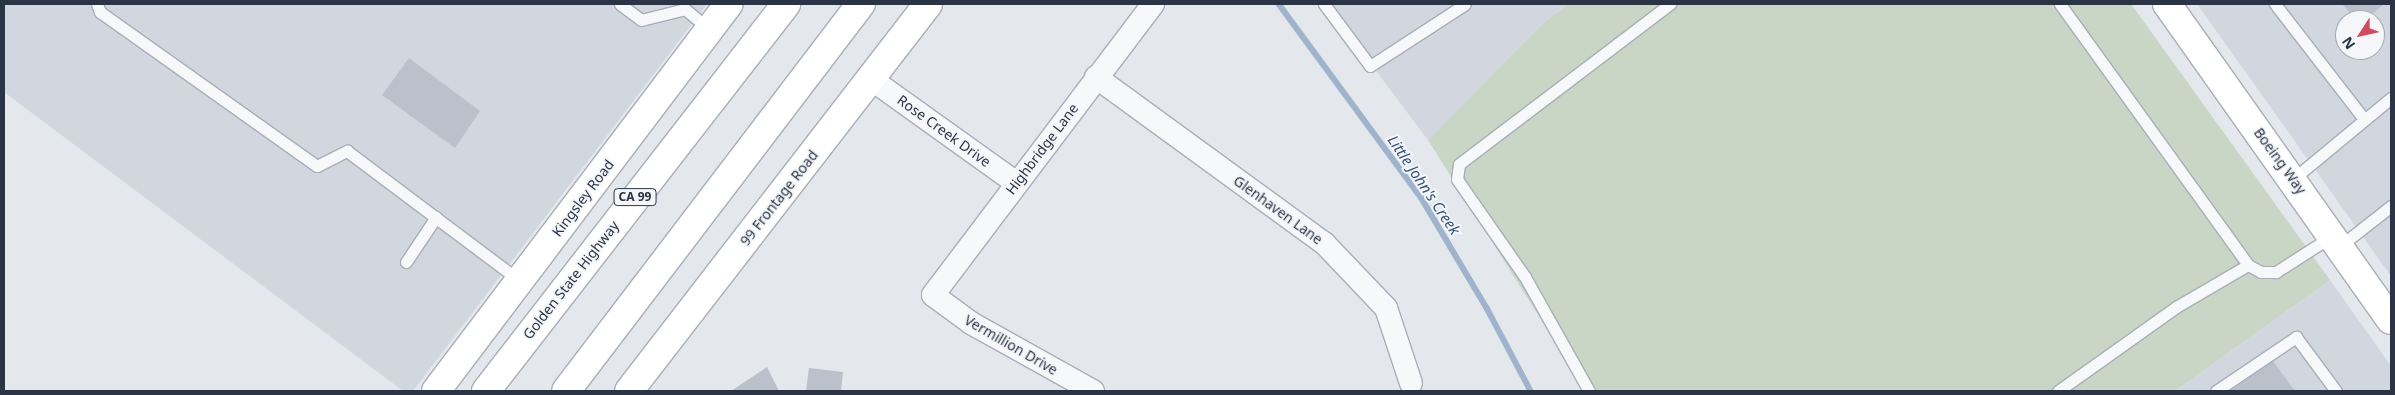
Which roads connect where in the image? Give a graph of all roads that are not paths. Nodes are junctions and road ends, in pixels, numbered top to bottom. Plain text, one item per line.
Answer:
1 (97, 4) edge
2 (620, 4) edge
3 (729, 4) edge
4 (786, 4) edge
5 (860, 4) edge
6 (928, 4) edge
7 (1152, 4) edge
8 (1324, 4) edge
9 (1466, 4) edge
10 (1670, 4) edge
11 (2060, 4) edge
12 (2167, 4) edge
13 (2275, 4) edge
14 (685, 6) edge
15 (710, 30) junction
16 (1096, 77) junction
17 (871, 79) junction
18 (2391, 98) edge
19 (2364, 120) junction
20 (2293, 179) junction
21 (1016, 183) junction
22 (2391, 206) edge
23 (436, 218) junction
24 (2337, 241) junction
25 (406, 262) dead end
26 (2248, 265) junction
27 (520, 281) junction
28 (932, 295) joint
29 (2391, 320) edge
30 (1411, 383) dead end
31 (436, 391) edge
32 (486, 391) edge
33 (566, 391) edge
34 (629, 391) edge
35 (1093, 391) edge
36 (1589, 391) edge
37 (2058, 391) edge
38 (2216, 391) edge
39 (2336, 391) edge

1 - 23 lane
2 - 14 lane
3 - 15 main road, Kingsley Road
4 - 32 main road, Golden State Highway / CA 99
5 - 33 main road
6 - 17 main road, 99 Frontage Road
7 - 16 street, Highbridge Lane
8 - 9 lane
10 - 36 lane
11 - 26 lane
12 - 20 main road, Boeing Way
13 - 19 lane
14 - 15 lane
15 - 27 main road, Kingsley Road
16 - 21 street, Highbridge Lane
16 - 30 street, Glenhaven Lane
17 - 21 street, Rose Creek Drive
17 - 34 main road, 99 Frontage Road
18 - 19 lane
19 - 20 lane
20 - 24 main road, Boeing Way
21 - 28 street, Highbridge Lane
22 - 24 lane
23 - 25 lane
23 - 27 lane
24 - 26 lane
24 - 29 main road, Boeing Way
26 - 37 lane
27 - 31 main road, Kingsley Road
28 - 35 street, Vermillion Drive
38 - 39 lane

